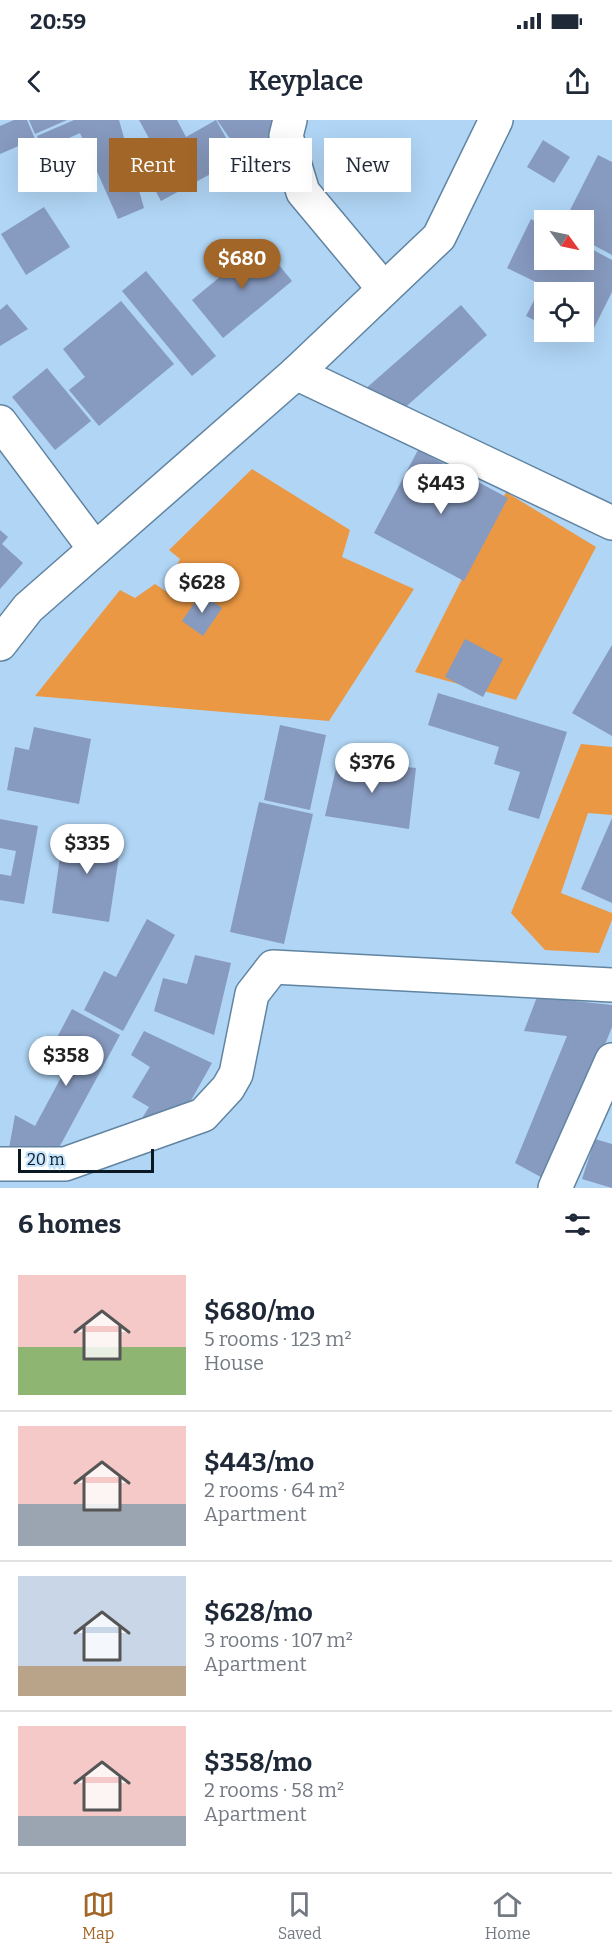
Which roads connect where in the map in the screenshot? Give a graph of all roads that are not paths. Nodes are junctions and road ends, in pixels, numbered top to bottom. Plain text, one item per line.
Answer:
1 (290, 120) edge
2 (496, 120) edge
3 (384, 289) junction
4 (296, 373) junction
5 (0, 422) edge
6 (612, 523) edge
7 (95, 549) junction
8 (0, 644) edge
9 (612, 985) edge
10 (612, 1060) edge
11 (606, 1103) edge
12 (0, 1164) edge
13 (555, 1188) edge

1 - 3 street
2 - 3 street
3 - 4 street
4 - 6 street
4 - 7 street
5 - 7 street
7 - 8 street
9 - 12 street
10 - 11 street
11 - 13 street

